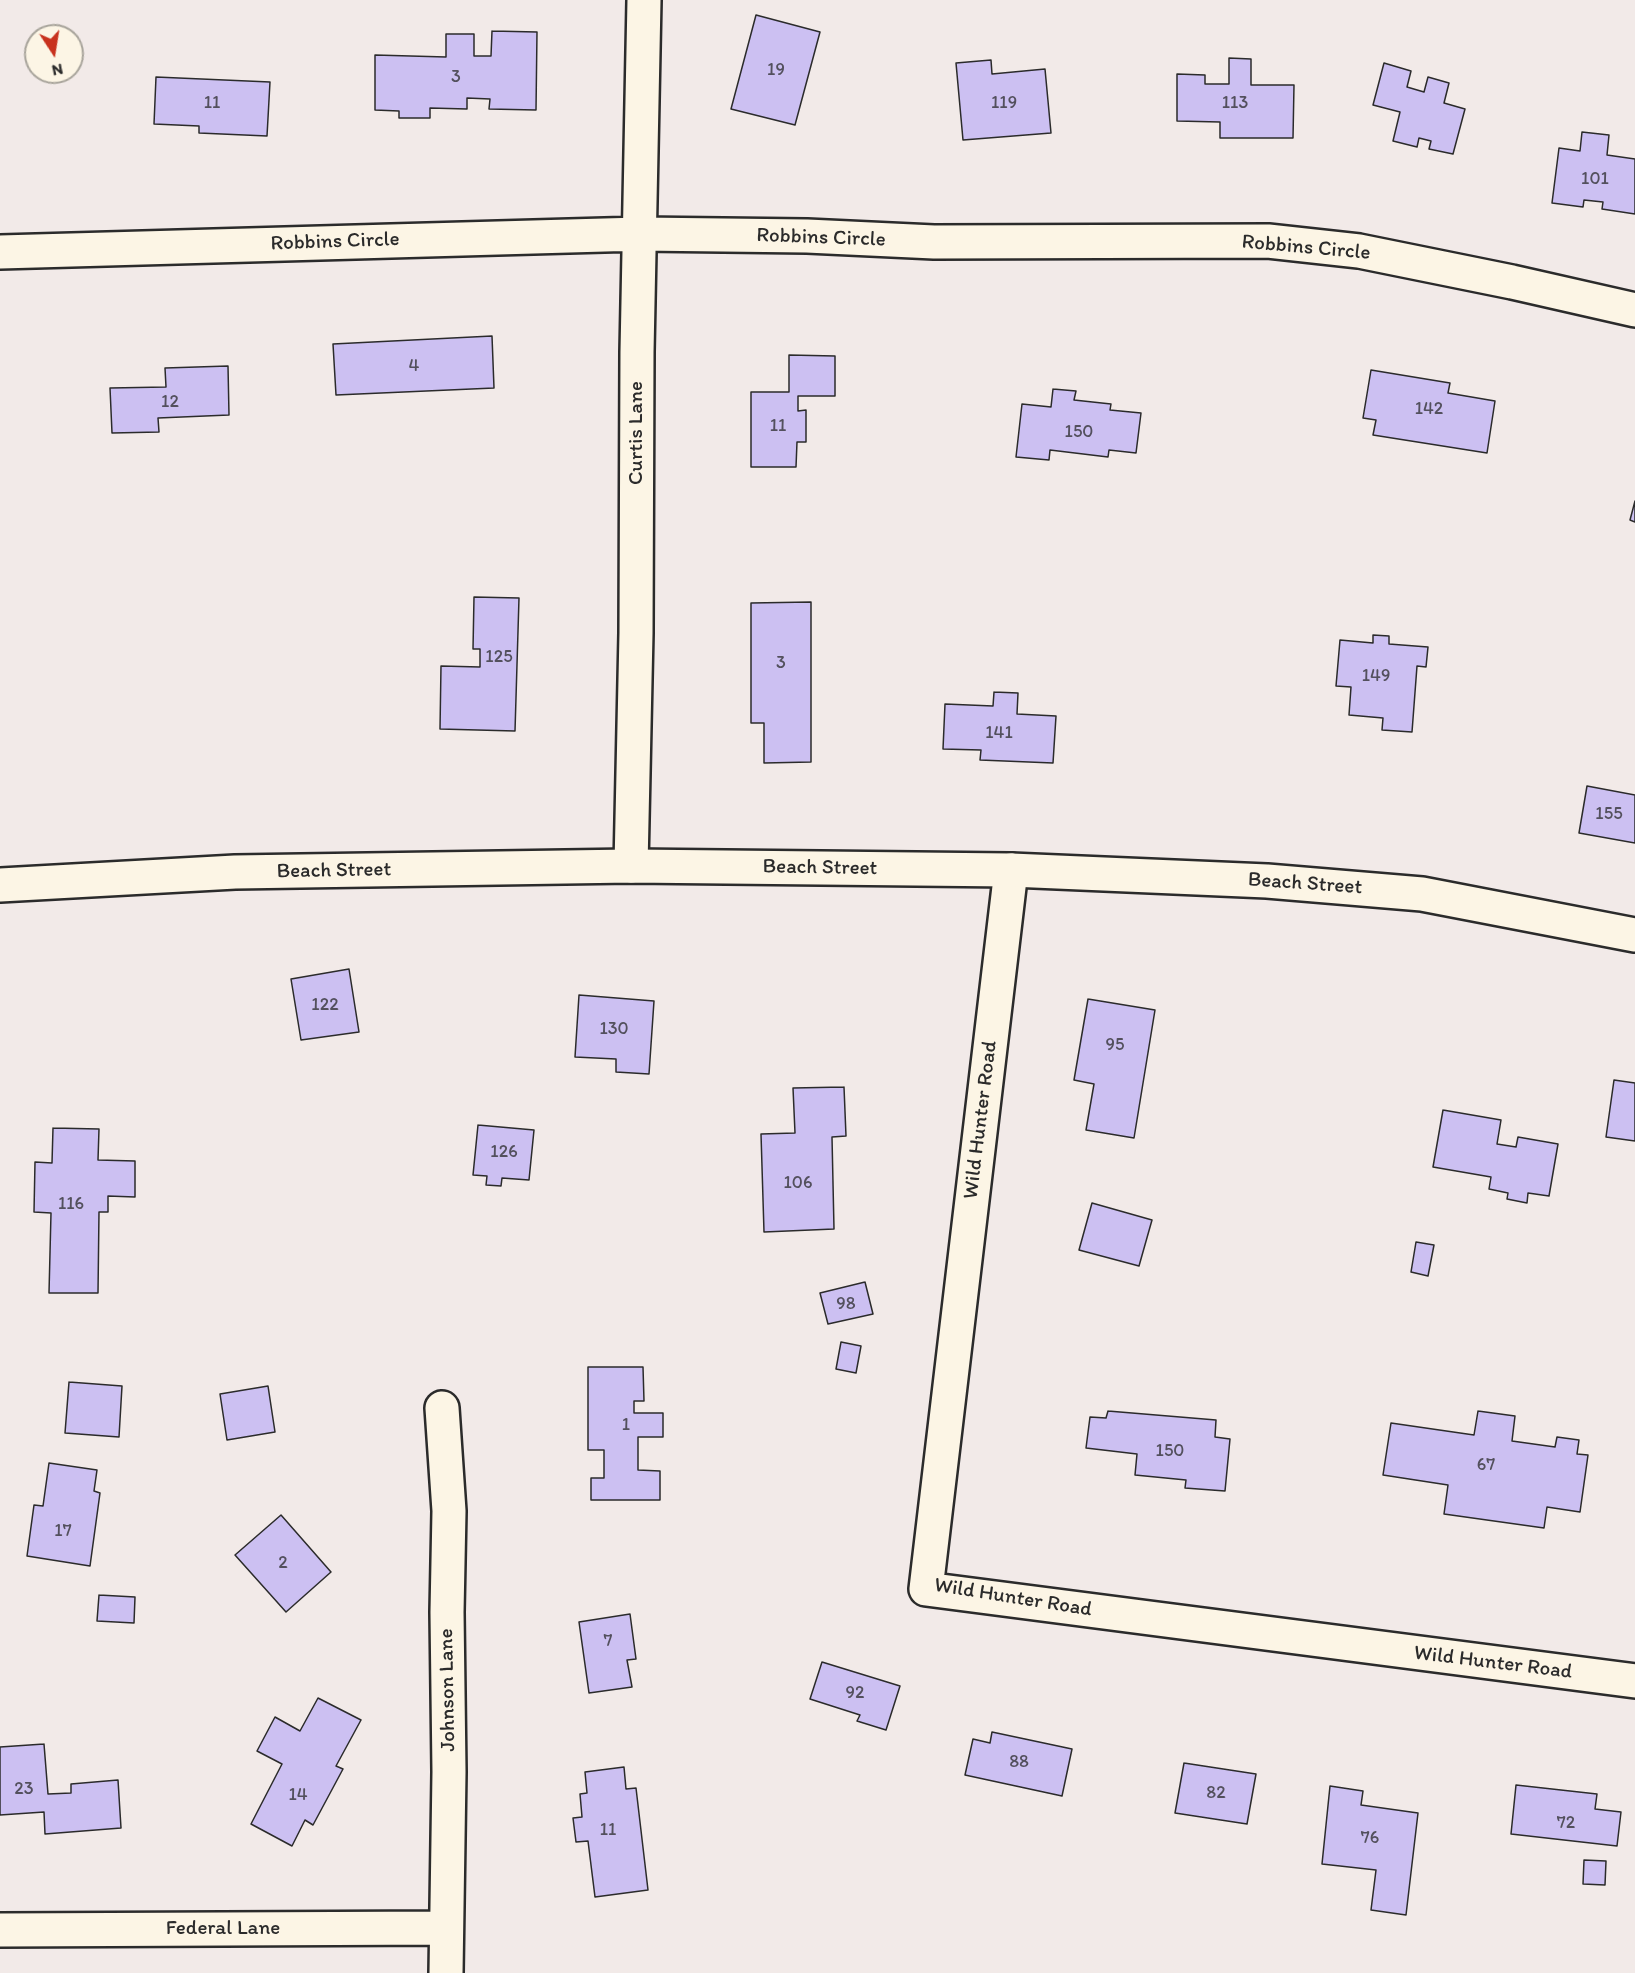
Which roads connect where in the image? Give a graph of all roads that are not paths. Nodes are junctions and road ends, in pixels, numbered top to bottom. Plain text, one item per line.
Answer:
1 (644, 0) edge
2 (640, 234) junction
3 (0, 252) edge
4 (1635, 310) edge
5 (631, 866) junction
6 (1011, 870) junction
7 (0, 885) edge
8 (1635, 934) edge
9 (442, 1408) dead end
10 (1635, 1681) edge
11 (446, 1928) junction
12 (0, 1930) edge
13 (446, 1973) edge

1 - 2 street, Curtis Lane
2 - 3 street, Robbins Circle
2 - 4 street, Robbins Circle
2 - 5 street, Curtis Lane
5 - 6 street, Beach Street
5 - 7 street, Beach Street
6 - 8 street, Beach Street
6 - 10 street, Wild Hunter Road
9 - 11 street, Johnson Lane
11 - 12 street, Federal Lane
11 - 13 street, Johnson Lane

